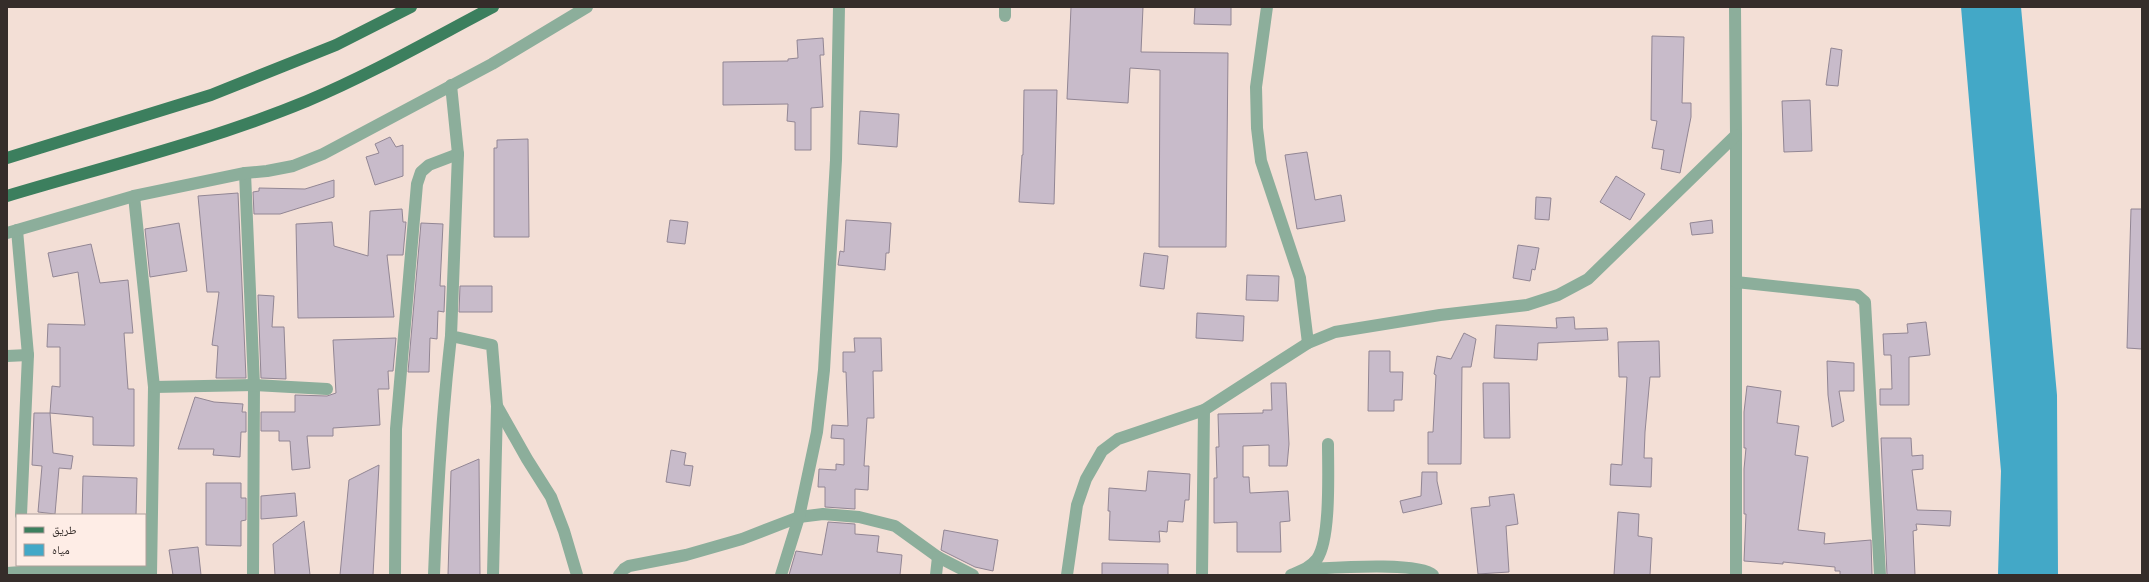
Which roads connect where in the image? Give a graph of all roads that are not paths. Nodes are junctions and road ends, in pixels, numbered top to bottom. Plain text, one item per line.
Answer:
1 (411, 7) edge
2 (493, 7) edge
3 (588, 7) edge
4 (839, 7) edge
5 (1267, 7) edge
6 (1735, 7) edge
7 (451, 86) junction
8 (1736, 135) junction
9 (458, 154) junction
10 (7, 158) edge
11 (245, 173) junction
12 (7, 196) edge
13 (134, 196) junction
14 (12, 232) edge
15 (1736, 282) junction
16 (451, 336) junction
17 (1308, 343) junction
18 (28, 354) junction
19 (7, 356) edge
20 (254, 385) junction
21 (154, 387) junction
22 (328, 389) dead end
23 (497, 406) junction
24 (1204, 410) junction
25 (1328, 444) dead end
26 (21, 514) edge
27 (799, 517) junction
28 (938, 557) junction
29 (1306, 569) junction
30 (15, 571) edge
31 (151, 573) edge
32 (254, 575) edge
33 (395, 575) edge
34 (434, 575) edge
35 (493, 575) edge
36 (576, 575) edge
37 (620, 575) edge
38 (781, 575) edge
39 (936, 575) edge
40 (973, 575) edge
41 (1067, 575) edge
42 (1202, 575) edge
43 (1291, 575) edge
44 (1434, 575) edge
45 (1736, 575) edge
46 (1880, 575) edge

1 - 10 main road
2 - 12 main road
3 - 7 street
4 - 27 street
5 - 17 street
6 - 8 street
7 - 9 street
7 - 11 street
8 - 15 street
8 - 17 street
9 - 16 street
9 - 33 street
11 - 13 street
11 - 20 street
13 - 14 street
13 - 21 street
14 - 18 street
15 - 45 street
15 - 46 street
16 - 23 street
16 - 34 street
17 - 24 street
18 - 19 street
18 - 26 street
20 - 21 street
20 - 22 street
20 - 32 street
21 - 31 street
23 - 35 street
23 - 36 street
24 - 41 street
24 - 42 street
25 - 29 street
27 - 28 street
27 - 37 street
27 - 38 street
28 - 39 street
28 - 40 street
29 - 43 street
29 - 44 street
30 - 31 street

